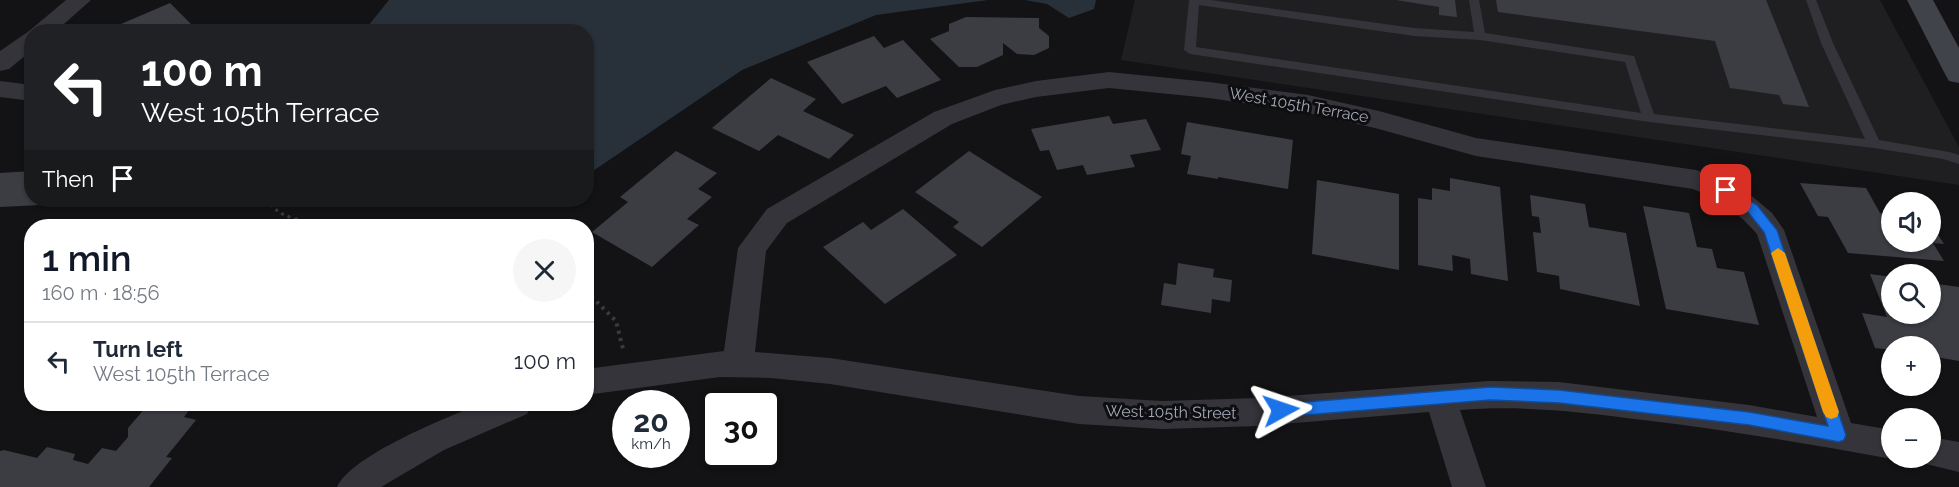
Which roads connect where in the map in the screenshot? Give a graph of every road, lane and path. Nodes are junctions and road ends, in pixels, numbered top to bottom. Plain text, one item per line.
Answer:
1 (80, 0) edge
2 (1474, 0) edge
3 (1811, 0) edge
4 (1920, 0) edge
5 (50, 24) edge
6 (1480, 36) junction
7 (24, 44) edge
8 (0, 63) edge
9 (1959, 74) edge
10 (0, 89) edge
11 (24, 92) edge
12 (1649, 118) junction
13 (1874, 144) junction
14 (1959, 150) edge
15 (1945, 154) junction
16 (1959, 160) edge
17 (274, 207) edge
18 (295, 219) edge
19 (594, 299) edge
20 (738, 364) junction
21 (630, 375) junction
22 (594, 381) edge
23 (1440, 397) junction
24 (498, 411) edge
25 (1839, 435) junction
26 (1881, 443) edge
27 (1941, 454) edge
28 (1959, 457) edge
29 (354, 487) edge
30 (1469, 487) edge

1 - 5 street
2 - 6 lane
3 - 13 lane
4 - 9 main road
6 - 12 lane
6 - 12 lane
7 - 8 street
10 - 11 street
12 - 13 lane
13 - 15 lane
14 - 15 lane
15 - 16 lane
17 - 18 path
19 - 21 path
20 - 21 street, West 105th Street
20 - 23 street, West 105th Street
20 - 25 street, West 105th Terrace
21 - 22 street, West 105th Street
23 - 25 street, West 105th Street
23 - 30 street
24 - 29 street
25 - 26 street, West 105th Street
27 - 28 street

